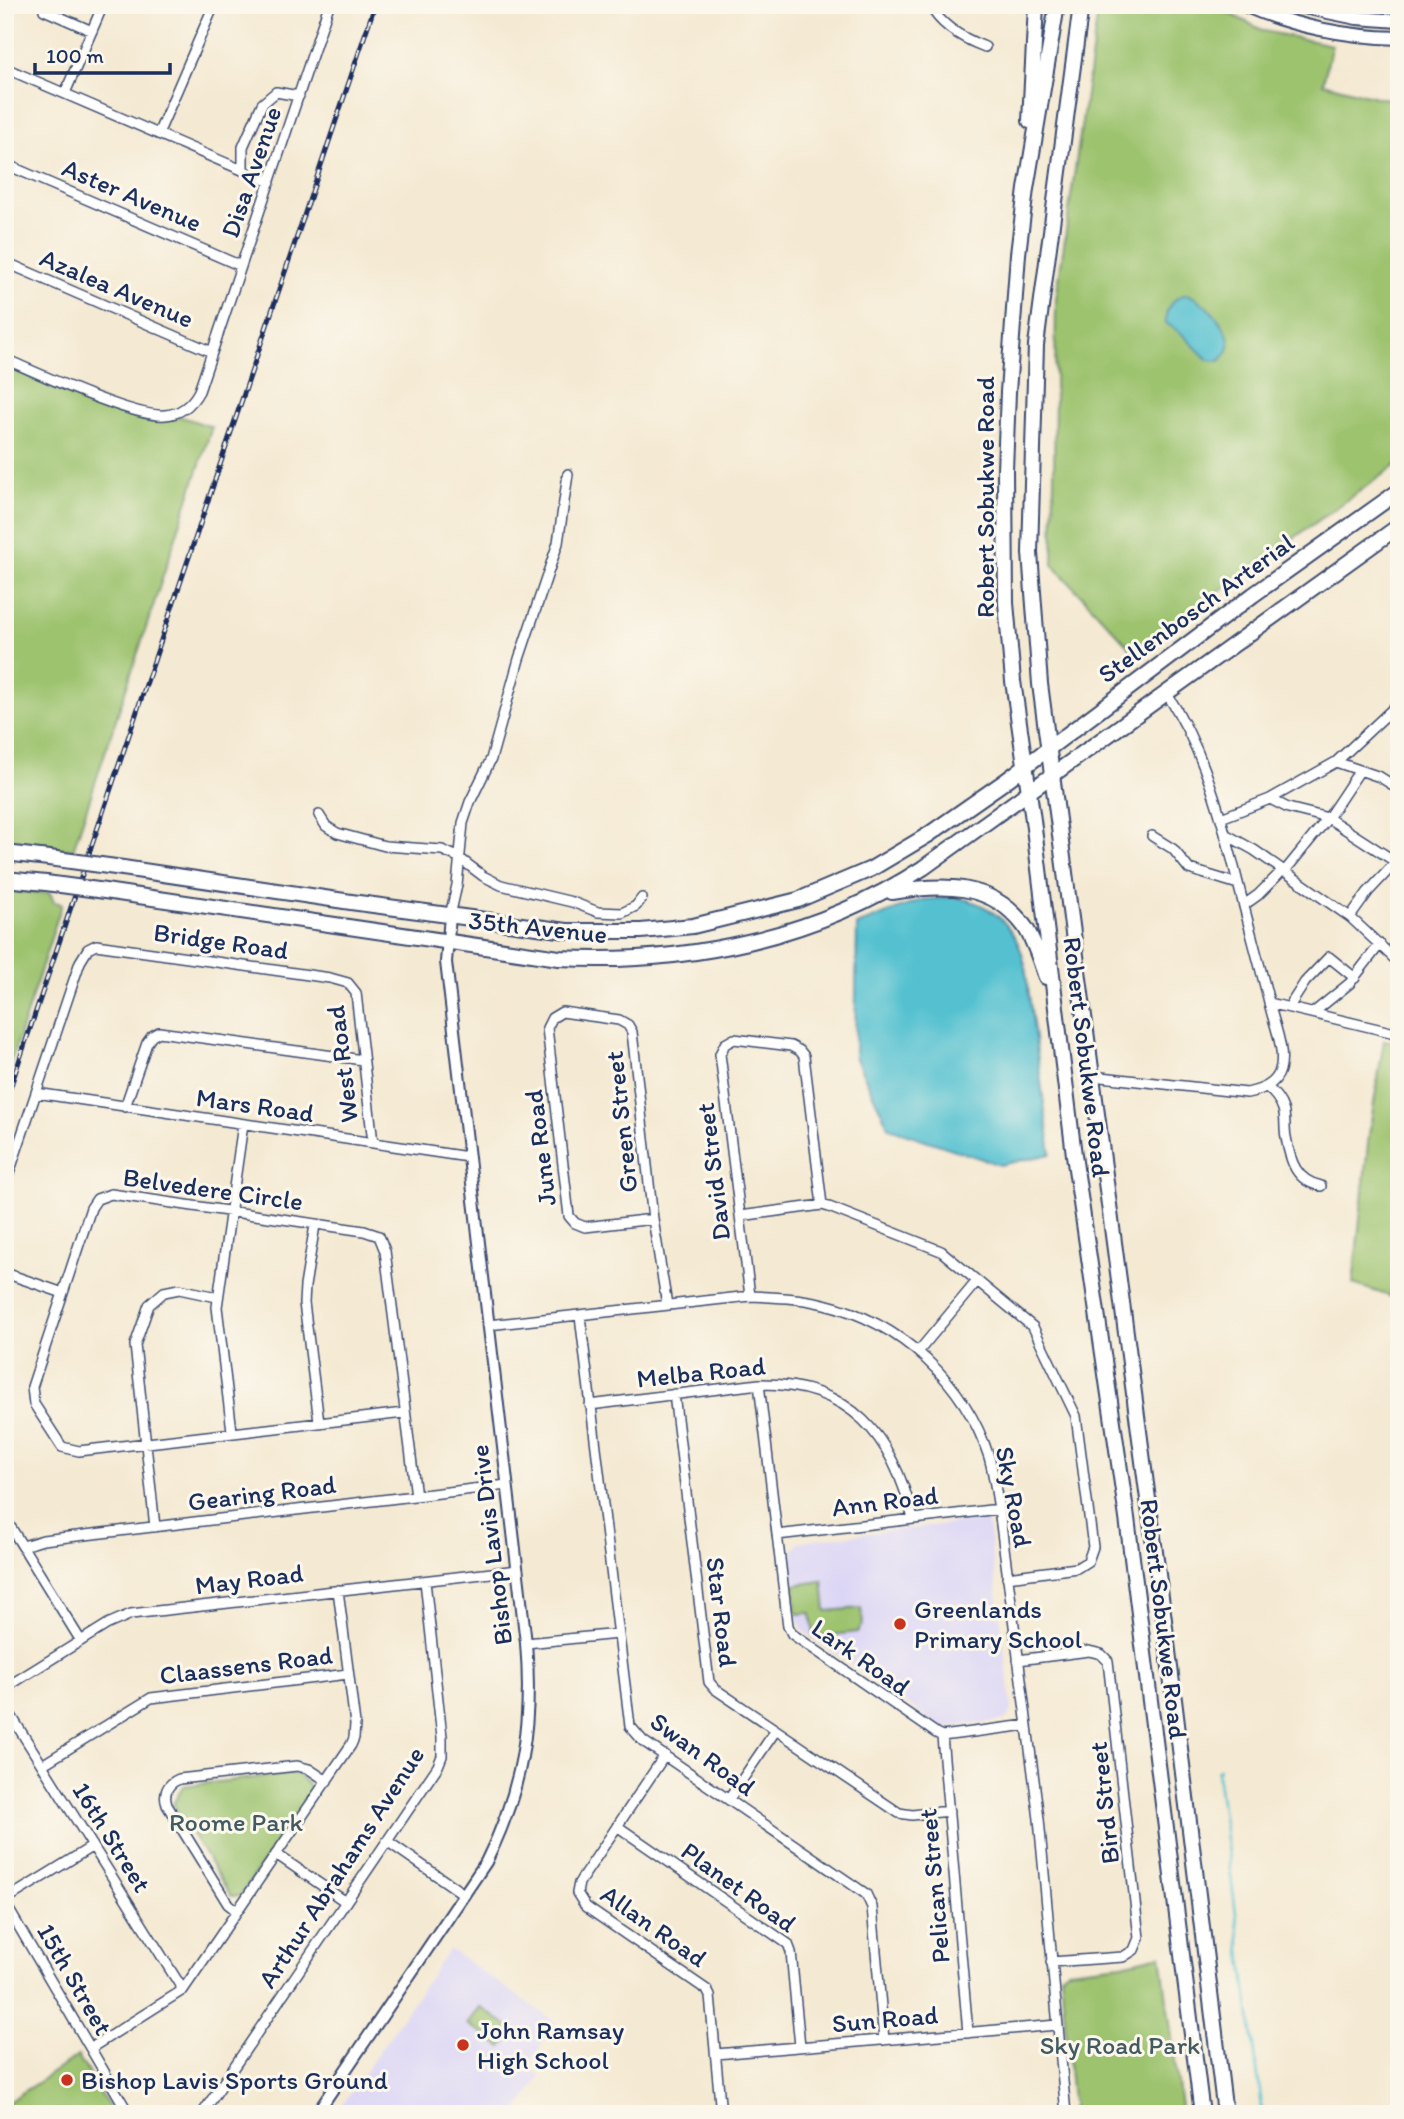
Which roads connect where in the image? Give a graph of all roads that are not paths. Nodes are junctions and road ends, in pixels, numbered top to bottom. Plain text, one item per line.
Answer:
1 (103, 5) edge
2 (214, 5) edge
3 (329, 5) edge
4 (930, 5) edge
5 (1036, 5) edge
6 (1057, 5) edge
7 (1081, 5) edge
8 (1244, 5) edge
9 (1294, 5) edge
10 (44, 10) dead end
11 (1399, 21) edge
12 (92, 31) junction
13 (1399, 38) edge
14 (985, 47) dead end
15 (5, 68) edge
16 (65, 93) junction
17 (299, 96) junction
18 (158, 134) junction
19 (5, 164) edge
20 (243, 170) junction
21 (270, 182) junction
22 (1026, 189) junction
23 (5, 262) edge
24 (242, 266) junction
25 (212, 352) junction
26 (5, 359) edge
27 (568, 474) dead end
28 (1399, 491) edge
29 (1399, 526) edge
30 (1167, 694) junction
31 (1399, 702) edge
32 (1049, 746) junction
33 (1336, 762) junction
34 (1024, 766) junction
35 (1360, 769) junction
36 (1052, 774) junction
37 (1398, 775) edge
38 (1395, 787) edge
39 (1028, 792) junction
40 (1270, 799) junction
41 (319, 815) dead end
42 (1221, 818) junction
43 (1328, 818) junction
44 (1225, 834) junction
45 (1152, 836) dead end
46 (5, 853) edge
47 (458, 857) junction
48 (1397, 863) edge
49 (1283, 871) junction
50 (5, 879) edge
51 (1238, 884) junction
52 (882, 893) junction
53 (642, 898) dead end
54 (1244, 905) junction
55 (450, 916) junction
56 (1349, 917) junction
57 (447, 941) junction
58 (1380, 944) junction
59 (1399, 963) edge
60 (1354, 978) junction
61 (348, 983) joint
62 (1054, 994) junction
63 (1269, 1003) junction
64 (1289, 1007) junction
65 (1313, 1013) junction
66 (547, 1028) joint
67 (1399, 1034) edge
68 (363, 1060) junction
69 (1092, 1076) junction
70 (1267, 1087) junction
71 (36, 1093) junction
72 (125, 1107) junction
73 (243, 1124) junction
74 (373, 1143) junction
75 (468, 1157) junction
76 (5, 1185) edge
77 (1321, 1186) dead end
78 (822, 1205) junction
79 (232, 1212) junction
80 (740, 1216) junction
81 (653, 1219) junction
82 (315, 1225) junction
83 (5, 1273) edge
84 (977, 1281) junction
85 (63, 1293) junction
86 (750, 1296) junction
87 (217, 1297) junction
88 (667, 1305) junction
89 (580, 1316) junction
90 (488, 1325) junction
91 (918, 1352) junction
92 (759, 1384) junction
93 (674, 1394) junction
94 (590, 1405) junction
95 (404, 1413) junction
96 (319, 1422) junction
97 (232, 1432) junction
98 (144, 1443) junction
99 (507, 1485) junction
100 (416, 1496) junction
101 (999, 1509) junction
102 (5, 1518) edge
103 (913, 1519) junction
104 (155, 1527) junction
105 (777, 1535) junction
106 (23, 1546) junction
107 (517, 1570) junction
108 (1007, 1577) junction
109 (425, 1581) junction
110 (338, 1590) junction
111 (618, 1634) junction
112 (81, 1641) junction
113 (526, 1643) junction
114 (1018, 1660) junction
115 (348, 1674) junction
116 (5, 1688) edge
117 (5, 1706) edge
118 (1027, 1725) junction
119 (776, 1730) junction
120 (942, 1736) junction
121 (665, 1755) junction
122 (42, 1765) junction
123 (327, 1781) junction
124 (729, 1800) junction
125 (949, 1811) junction
126 (617, 1826) junction
127 (387, 1841) junction
128 (93, 1846) junction
129 (276, 1854) junction
130 (465, 1895) junction
131 (5, 1901) edge
132 (346, 1902) junction
133 (237, 1911) junction
134 (1051, 1962) junction
135 (183, 1990) junction
136 (1057, 2025) junction
137 (968, 2033) junction
138 (884, 2040) junction
139 (800, 2046) junction
140 (91, 2048) junction
141 (716, 2054) junction
142 (130, 2114) edge
143 (202, 2114) edge
144 (316, 2114) edge
145 (721, 2114) edge
146 (1066, 2114) edge
147 (1202, 2114) edge
148 (1225, 2114) edge

1 - 12 street
2 - 18 street
3 - 17 street, Disa Avenue
4 - 14 street
5 - 22 main road
6 - 22 main road, Robert Sobukwe Road
7 - 32 main road, Robert Sobukwe Road
8 - 13 main road
9 - 11 main road
10 - 12 street
12 - 16 street
15 - 16 street
16 - 18 street
17 - 20 street
17 - 21 street, Disa Avenue
18 - 20 street
19 - 24 street, Aster Avenue
20 - 21 street
21 - 24 street, Disa Avenue
22 - 34 main road, Robert Sobukwe Road
23 - 25 street, Azalea Avenue
24 - 25 street, Disa Avenue
25 - 26 street, Disa Avenue
27 - 47 street
28 - 32 main road, Stellenbosch Arterial
29 - 30 main road, Stellenbosch Arterial
30 - 36 main road, Stellenbosch Arterial
30 - 42 street
31 - 33 street
32 - 34 main road, Stellenbosch Arterial
32 - 36 main road, Robert Sobukwe Road
33 - 35 street
33 - 40 street
34 - 39 main road, Robert Sobukwe Road
34 - 55 main road, 35th Avenue
35 - 38 street
35 - 43 street
36 - 39 main road, Stellenbosch Arterial
36 - 69 main road, Robert Sobukwe Road
37 - 38 street
39 - 52 main road, 35th Avenue
39 - 62 main road, Robert Sobukwe Road
40 - 42 street
40 - 43 street
41 - 47 street
42 - 44 street
43 - 48 street
43 - 49 street
44 - 49 street
44 - 51 street
45 - 51 street
46 - 55 main road, 35th Avenue, bridge
47 - 53 street
47 - 55 street
48 - 56 street
49 - 54 street
49 - 56 street
50 - 57 main road, 35th Avenue, bridge
51 - 54 street
52 - 57 main road, 35th Avenue
52 - 62 main road
54 - 63 street
55 - 57 street, Bishop Lavis Drive
56 - 58 street
57 - 75 street, Bishop Lavis Drive
58 - 59 street
58 - 60 street
60 - 64 street
60 - 65 street
61 - 68 street, West Road
61 - 71 street, Bridge Road
62 - 147 main road, Robert Sobukwe Road
63 - 64 street
63 - 70 street
64 - 65 street
65 - 67 street
66 - 81 street, June Road
66 - 81 street, Green Street
68 - 72 street
68 - 74 street, West Road
69 - 70 street
69 - 148 main road, Robert Sobukwe Road
70 - 77 street
71 - 72 street, Mars Road
71 - 76 street
72 - 73 street, Mars Road
73 - 74 street, Mars Road
73 - 79 street
74 - 75 street, Mars Road
75 - 90 street, Bishop Lavis Drive
78 - 80 street
78 - 80 street, David Street
78 - 84 street
79 - 82 street, Belvedere Circle
79 - 85 street, Belvedere Circle
79 - 87 street
80 - 86 street, David Street
81 - 88 street, Green Street
82 - 95 street, Belvedere Circle
82 - 96 street
83 - 85 street
84 - 91 street
84 - 108 street
85 - 98 street, Belvedere Circle
86 - 88 street, Sky Road
86 - 91 street, Sky Road
87 - 97 street
87 - 98 street
88 - 89 street, Sky Road
89 - 90 street, Sky Road
89 - 94 street, Swan Road
90 - 99 street, Bishop Lavis Drive
91 - 101 street, Sky Road
92 - 93 street, Melba Road
92 - 103 street, Melba Road
92 - 105 street, Lark Road
93 - 94 street, Melba Road
93 - 119 street, Star Road
94 - 111 street, Swan Road
95 - 96 street, Belvedere Circle
95 - 100 street, Belvedere Circle
96 - 97 street, Belvedere Circle
97 - 98 street, Belvedere Circle
98 - 104 street
99 - 100 street, Gearing Road
99 - 107 street, Bishop Lavis Drive
100 - 104 street, Gearing Road
101 - 103 street, Ann Road
101 - 108 street, Sky Road
102 - 106 street
103 - 105 street, Ann Road
104 - 106 street, Gearing Road
105 - 120 street, Lark Road
106 - 112 street
107 - 109 street, May Road
107 - 113 street, Bishop Lavis Drive
108 - 114 street, Sky Road
109 - 110 street, May Road
109 - 127 street, Arthur Abrahams Avenue
110 - 112 street, May Road
110 - 115 street
111 - 113 street
111 - 121 street, Swan Road
112 - 116 street, May Road
113 - 130 street, Bishop Lavis Drive
114 - 118 street, Sky Road
114 - 134 street, Bird Street
115 - 122 street, Claassens Road
115 - 123 street
117 - 122 street, 16th Street
118 - 120 street
118 - 134 street, Sky Road
119 - 124 street
119 - 125 street, Star Road
120 - 125 street, Pelican Street
121 - 124 street, Swan Road
121 - 126 street, Allan Road
122 - 128 street, 16th Street
123 - 129 street
123 - 133 street
124 - 138 street, Swan Road
125 - 137 street, Pelican Street
126 - 139 street, Planet Road
126 - 141 street, Allan Road
127 - 130 street
127 - 132 street, Arthur Abrahams Avenue
128 - 131 street
128 - 135 street, 16th Street
129 - 132 street
129 - 133 street
130 - 144 street, Bishop Lavis Drive
131 - 140 street, 15th Street
132 - 143 street, Arthur Abrahams Avenue
133 - 135 street
134 - 136 street, Sky Road
135 - 140 street
136 - 137 street, Sun Road
136 - 146 street, Sky Road
137 - 138 street, Sun Road
138 - 139 street, Sun Road
139 - 141 street, Sun Road
140 - 142 street, 15th Street
141 - 145 street, Allan Road

